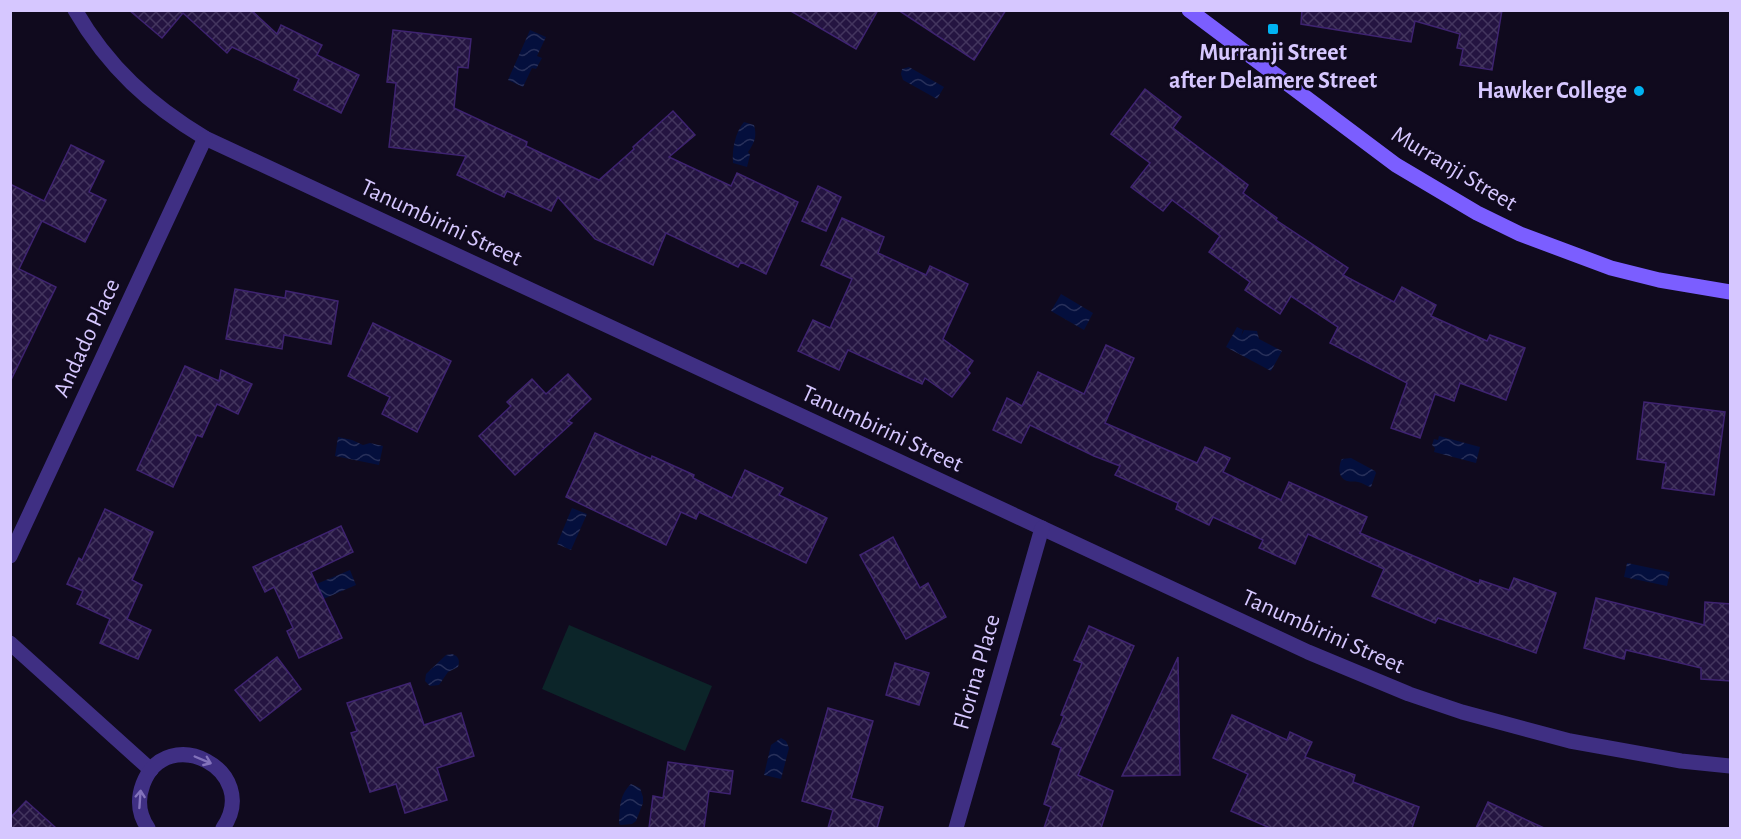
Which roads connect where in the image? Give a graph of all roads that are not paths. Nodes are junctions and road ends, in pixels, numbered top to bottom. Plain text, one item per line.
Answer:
1 (75, 10) edge
2 (1189, 10) edge
3 (205, 138) junction
4 (1731, 292) edge
5 (1042, 528) junction
6 (10, 556) edge
7 (10, 643) edge
8 (1731, 766) edge
9 (151, 770) junction
10 (148, 828) edge
11 (223, 828) edge
12 (956, 828) edge

1 - 3 street, Tanumbirini Street
2 - 4 street, Murranji Street
3 - 5 street, Tanumbirini Street
3 - 6 street, Andado Place
5 - 8 street, Tanumbirini Street
5 - 12 street, Florina Place
7 - 9 street
10 -> 9 street
9 -> 11 street

